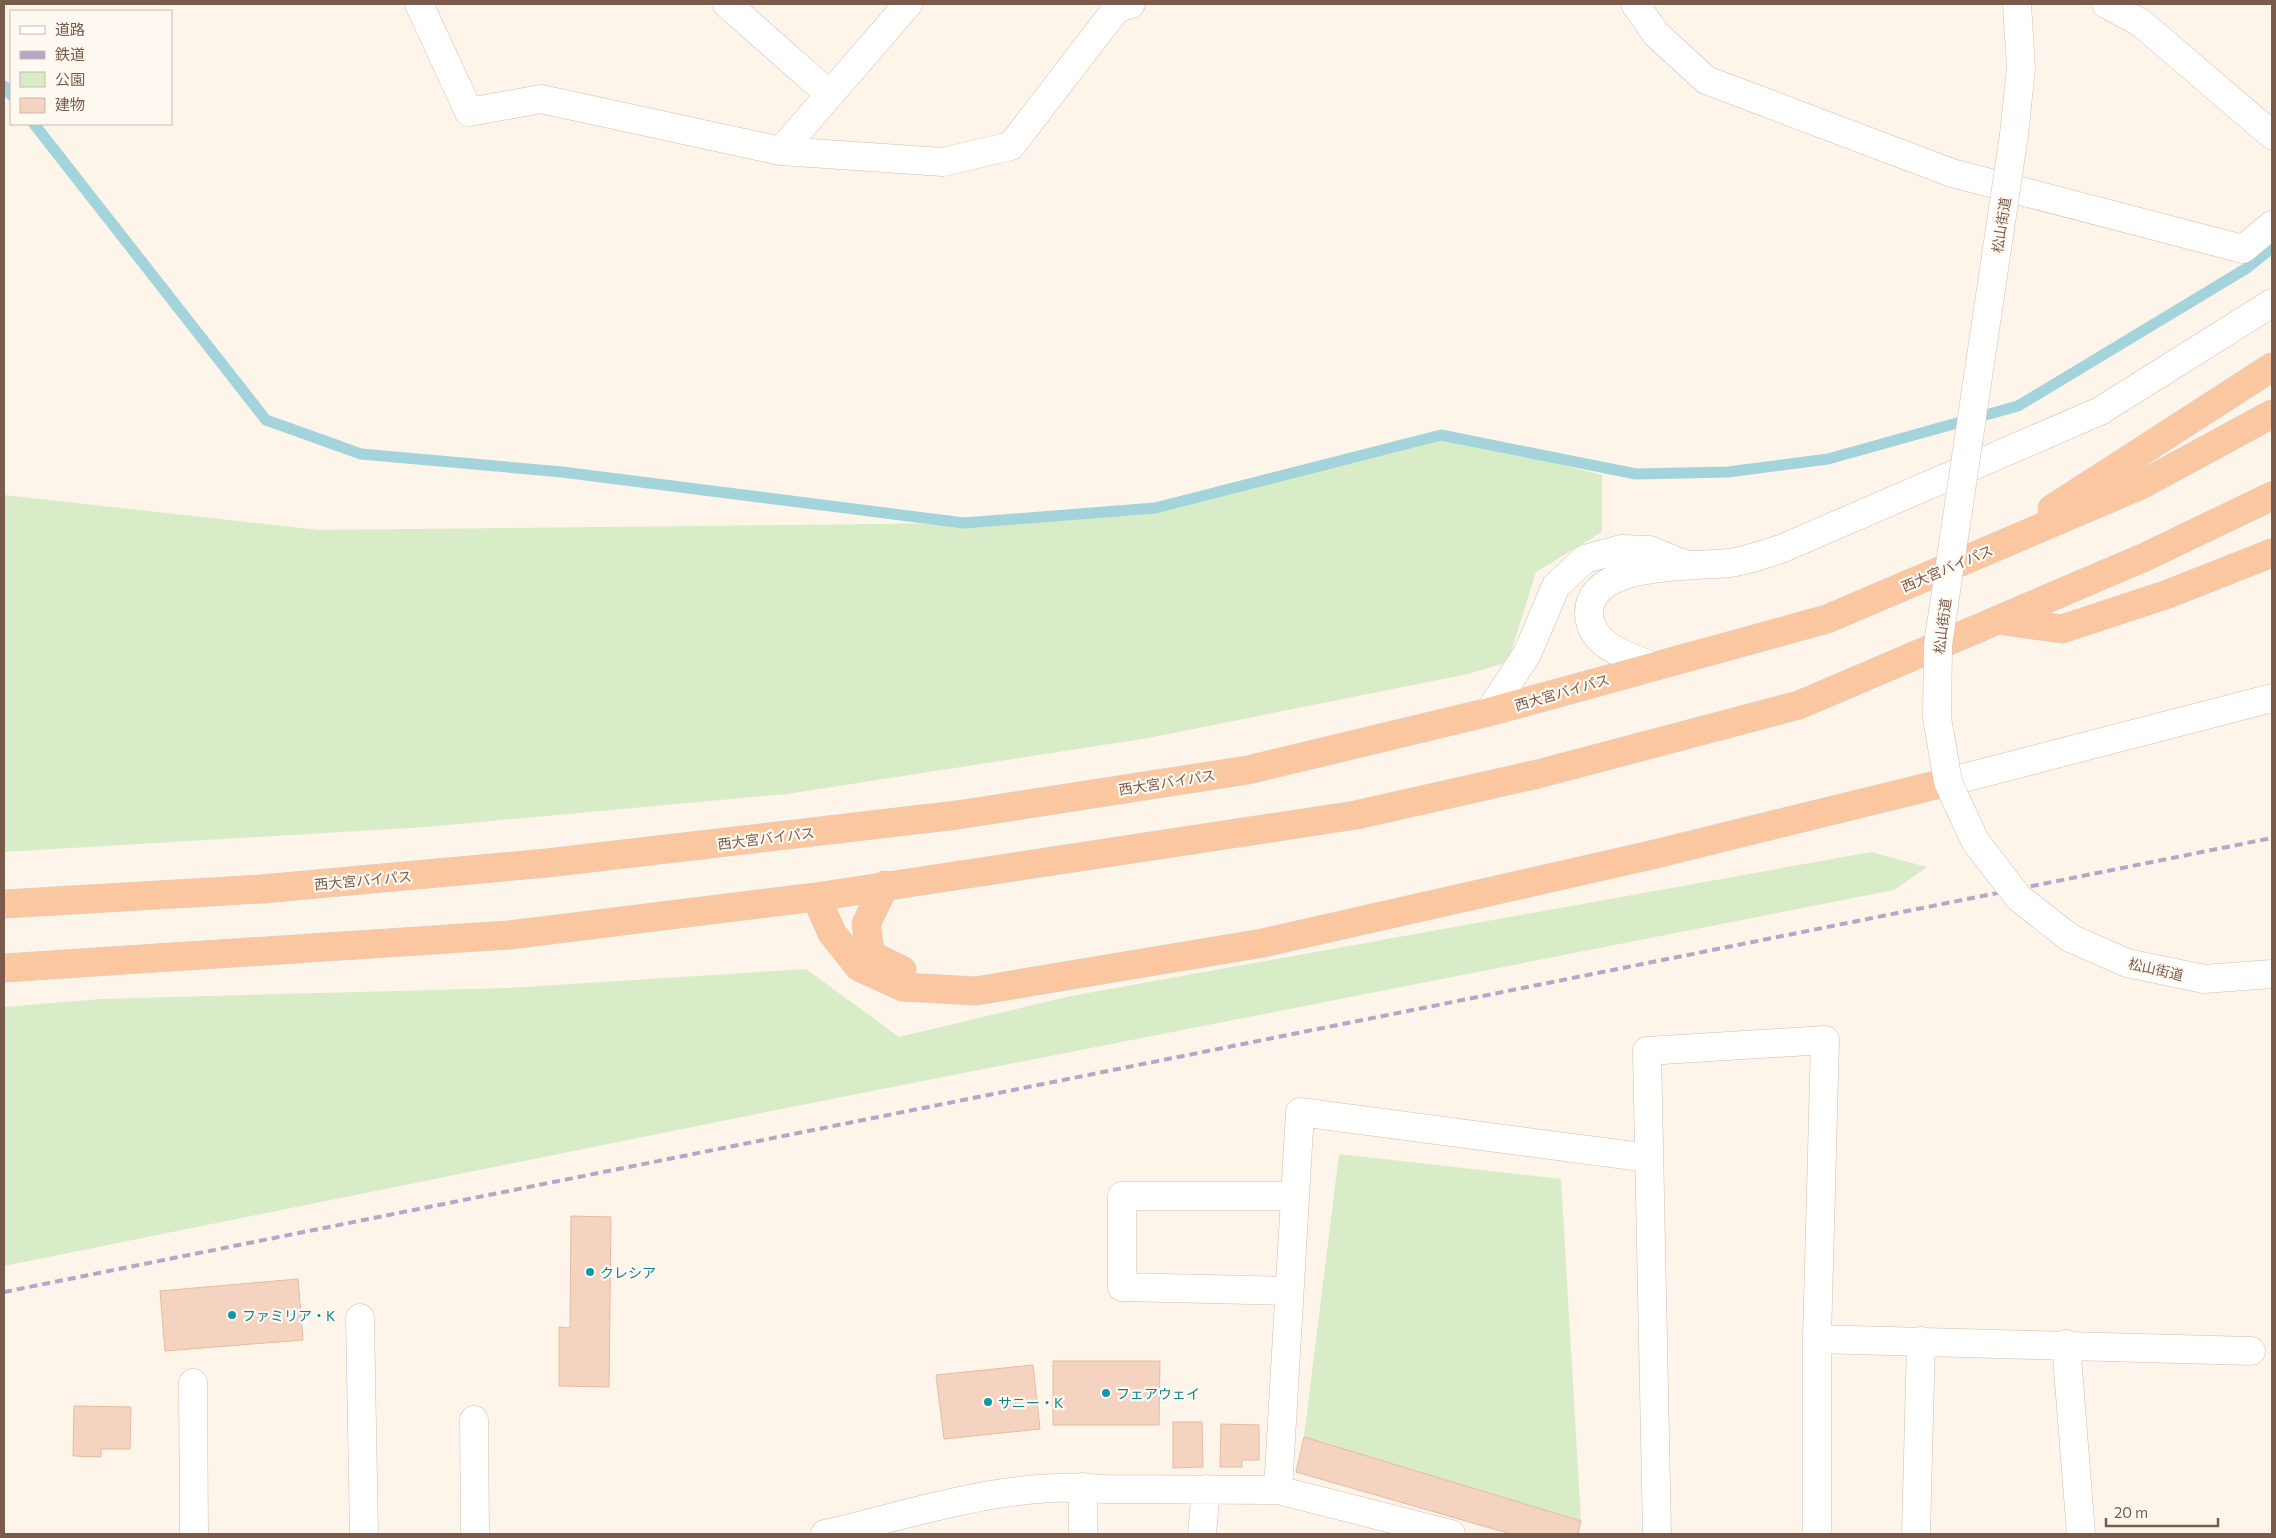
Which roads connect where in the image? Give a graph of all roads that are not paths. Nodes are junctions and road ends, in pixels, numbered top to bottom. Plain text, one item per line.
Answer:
1 (419, 4) edge
2 (727, 4) edge
3 (908, 4) edge
4 (1635, 4) edge
5 (2017, 4) edge
6 (2106, 4) edge
7 (1120, 5) edge
8 (829, 94) junction
9 (2272, 131) edge
10 (781, 151) junction
11 (2272, 225) edge
12 (2272, 303) edge
13 (2272, 367) edge
14 (2272, 414) edge
15 (2272, 496) edge
16 (1986, 552) junction
17 (2272, 553) edge
18 (1691, 566) junction
19 (1997, 620) junction
20 (1653, 666) junction
21 (2272, 698) edge
22 (1489, 712) junction
23 (1948, 782) junction
24 (885, 884) junction
25 (816, 897) junction
26 (4, 904) edge
27 (4, 968) edge
28 (2272, 974) edge
29 (976, 991) junction
30 (1650, 1158) junction
31 (1295, 1196) junction
32 (1289, 1291) junction
33 (360, 1318) dead end
34 (1817, 1339) junction
35 (1921, 1341) junction
36 (2066, 1344) junction
37 (2251, 1350) dead end
38 (193, 1384) dead end
39 (474, 1420) dead end
40 (1083, 1487) junction
41 (1206, 1489) junction
42 (1278, 1490) junction
43 (194, 1534) edge
44 (364, 1534) edge
45 (475, 1534) edge
46 (825, 1534) edge
47 (1083, 1534) edge
48 (1202, 1534) edge
49 (1451, 1534) edge
50 (1657, 1534) edge
51 (1817, 1534) edge
52 (1916, 1534) edge
53 (2081, 1534) edge

1 - 10 street
2 - 8 street
3 - 8 street
4 - 11 street
5 - 23 street, 松山街道, bridge
6 - 9 street
7 - 10 street
8 - 10 street
12 - 18 street
13 - 16 highway
14 - 16 highway, 西大宮バイパス
15 - 19 highway
16 - 20 highway, 西大宮バイパス
17 - 19 highway
18 - 20 street
18 - 22 street
19 - 24 highway
20 - 22 highway, 西大宮バイパス
21 - 23 street
22 - 26 highway, 西大宮バイパス
23 - 28 street, 松山街道, bridge
23 - 29 highway
24 - 25 highway
24 - 29 highway
25 - 27 highway
25 - 29 highway
30 - 31 street
30 - 34 street
30 - 50 street
31 - 32 street
31 - 32 street
32 - 42 street
33 - 44 street
34 - 35 street
34 - 51 street
35 - 36 street
35 - 52 street
36 - 37 street
36 - 53 street
38 - 43 street
39 - 45 street
40 - 41 street
40 - 46 street
40 - 47 street
41 - 42 street
41 - 48 street
42 - 49 street

